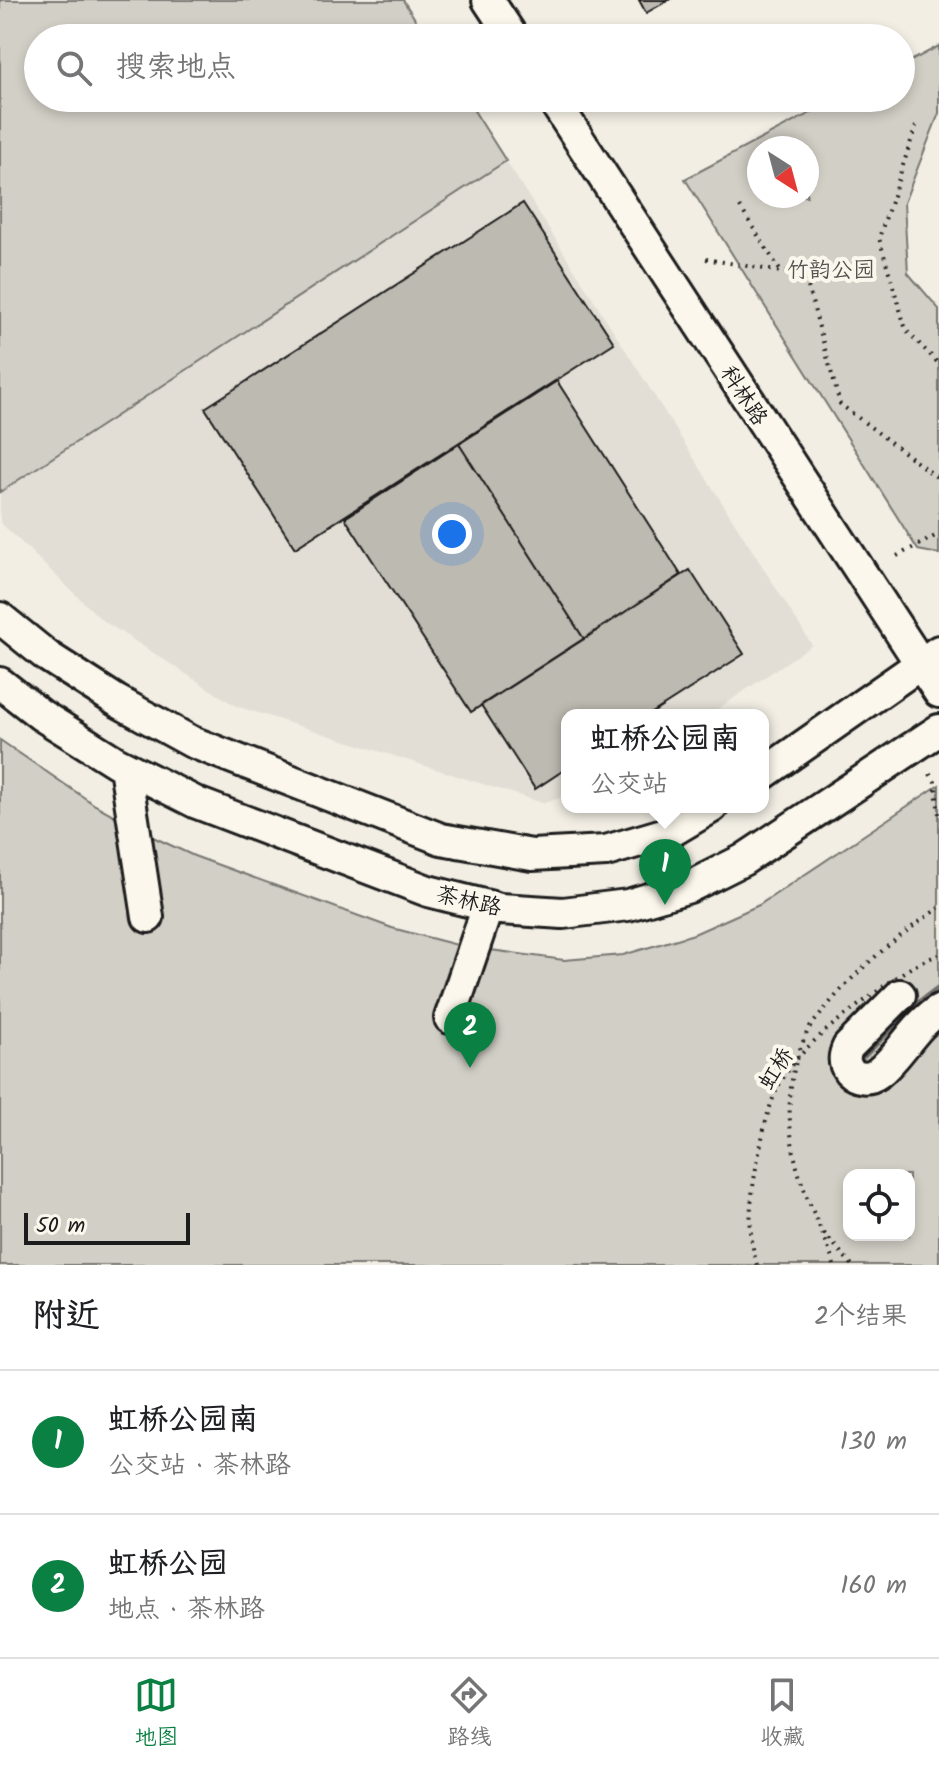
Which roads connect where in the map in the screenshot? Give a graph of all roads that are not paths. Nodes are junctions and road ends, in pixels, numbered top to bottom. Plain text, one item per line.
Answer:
1 (488, 0) edge
2 (504, 24) edge
3 (561, 112) edge
4 (0, 618) edge
5 (930, 657) edge
6 (0, 683) edge
7 (939, 692) edge
8 (939, 730) edge
9 (125, 767) junction
10 (769, 770) edge
11 (702, 813) edge
12 (488, 906) junction
13 (148, 917) dead end
14 (900, 995) dead end
15 (939, 1010) edge
16 (450, 1018) dead end

1 - 2 street
3 - 5 street, 科林路
4 - 11 street
5 - 7 street, 科林路
5 - 10 street
6 - 9 street, 茶林路
8 - 12 street, 茶林路
9 - 12 street, 茶林路
9 - 13 street
12 - 16 street
14 - 15 street

